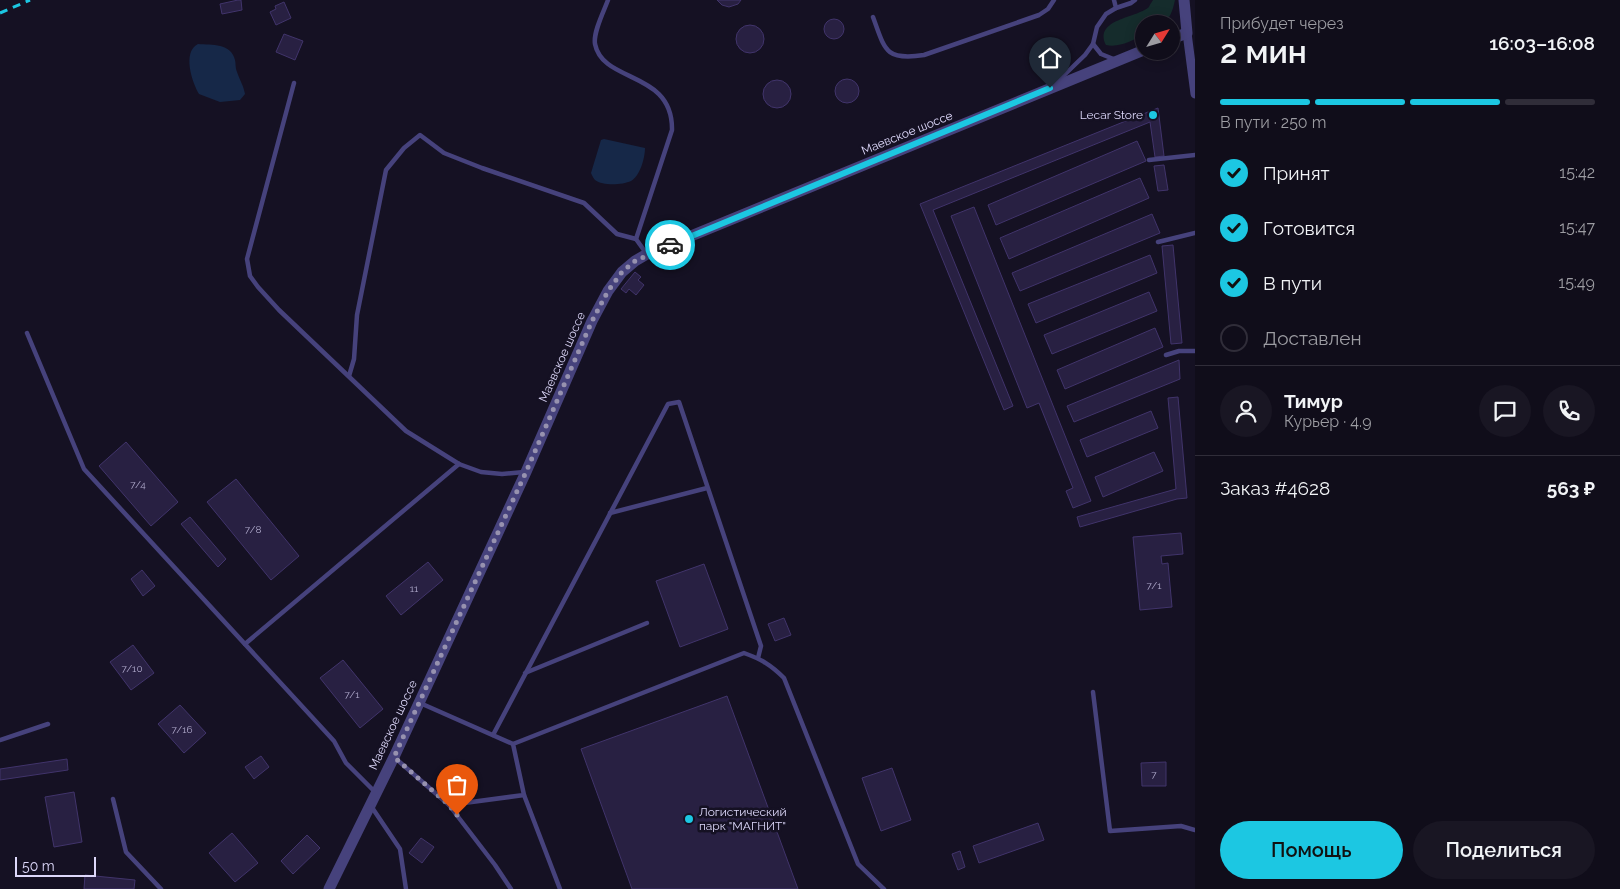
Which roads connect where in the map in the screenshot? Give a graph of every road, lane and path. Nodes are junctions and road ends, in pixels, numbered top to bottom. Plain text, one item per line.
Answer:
1 (608, 0) edge
2 (1054, 0) edge
3 (1114, 0) edge
4 (1135, 0) edge
5 (1184, 0) edge
6 (1116, 8) junction
7 (873, 17) dead end
8 (1187, 33) junction
9 (1180, 36) edge
10 (1093, 44) junction
11 (1135, 53) edge
12 (1117, 60) junction
13 (294, 83) dead end
14 (1050, 88) junction
15 (1195, 94) edge
16 (1195, 155) edge
17 (1149, 160) dead end
18 (1195, 233) edge
19 (636, 239) junction
20 (1158, 242) dead end
21 (647, 254) junction
22 (27, 333) dead end
23 (1195, 351) edge
24 (1166, 355) dead end
25 (349, 376) junction
26 (459, 464) junction
27 (526, 472) junction
28 (707, 488) junction
29 (610, 514) junction
30 (647, 623) dead end
31 (245, 644) junction
32 (758, 658) junction
33 (525, 673) junction
34 (1093, 692) dead end
35 (419, 703) junction
36 (48, 724) dead end
37 (493, 735) junction
38 (0, 740) edge
39 (513, 744) junction
40 (394, 757) junction
41 (376, 793) junction
42 (524, 795) junction
43 (113, 799) dead end
44 (370, 805) junction
45 (449, 805) junction
46 (1195, 830) edge
47 (161, 889) edge
48 (329, 889) edge
49 (406, 889) edge
50 (511, 889) edge
51 (560, 889) edge
52 (884, 889) edge

1 - 19 lane
2 - 7 lane
3 - 6 lane
4 - 6 lane
5 - 8 street
6 - 10 lane
8 - 9 street
8 - 15 street
10 - 12 lane
10 - 14 lane
11 - 12 street, Маевское шоссе
12 - 14 street, Маевское шоссе
13 - 25 lane
14 - 21 street, Маевское шоссе
16 - 17 lane
18 - 20 lane
19 - 21 lane
19 - 25 lane
21 - 27 street, Маевское шоссе
22 - 31 lane
23 - 24 lane
25 - 26 lane
26 - 27 lane
26 - 31 lane
27 - 35 street, Маевское шоссе
28 - 29 lane
28 - 29 lane
28 - 32 lane
29 - 33 lane
30 - 33 lane
31 - 41 lane
32 - 39 lane
32 - 52 lane
33 - 37 lane
34 - 46 lane
35 - 37 lane
35 - 40 street, Маевское шоссе
36 - 38 lane
37 - 39 lane
39 - 42 lane
40 - 41 street, Маевское шоссе
40 - 45 lane
41 - 44 street, Маевское шоссе
42 - 45 lane
42 - 51 lane
43 - 47 lane
44 - 48 street, Маевское шоссе
44 - 49 lane
45 - 50 lane

